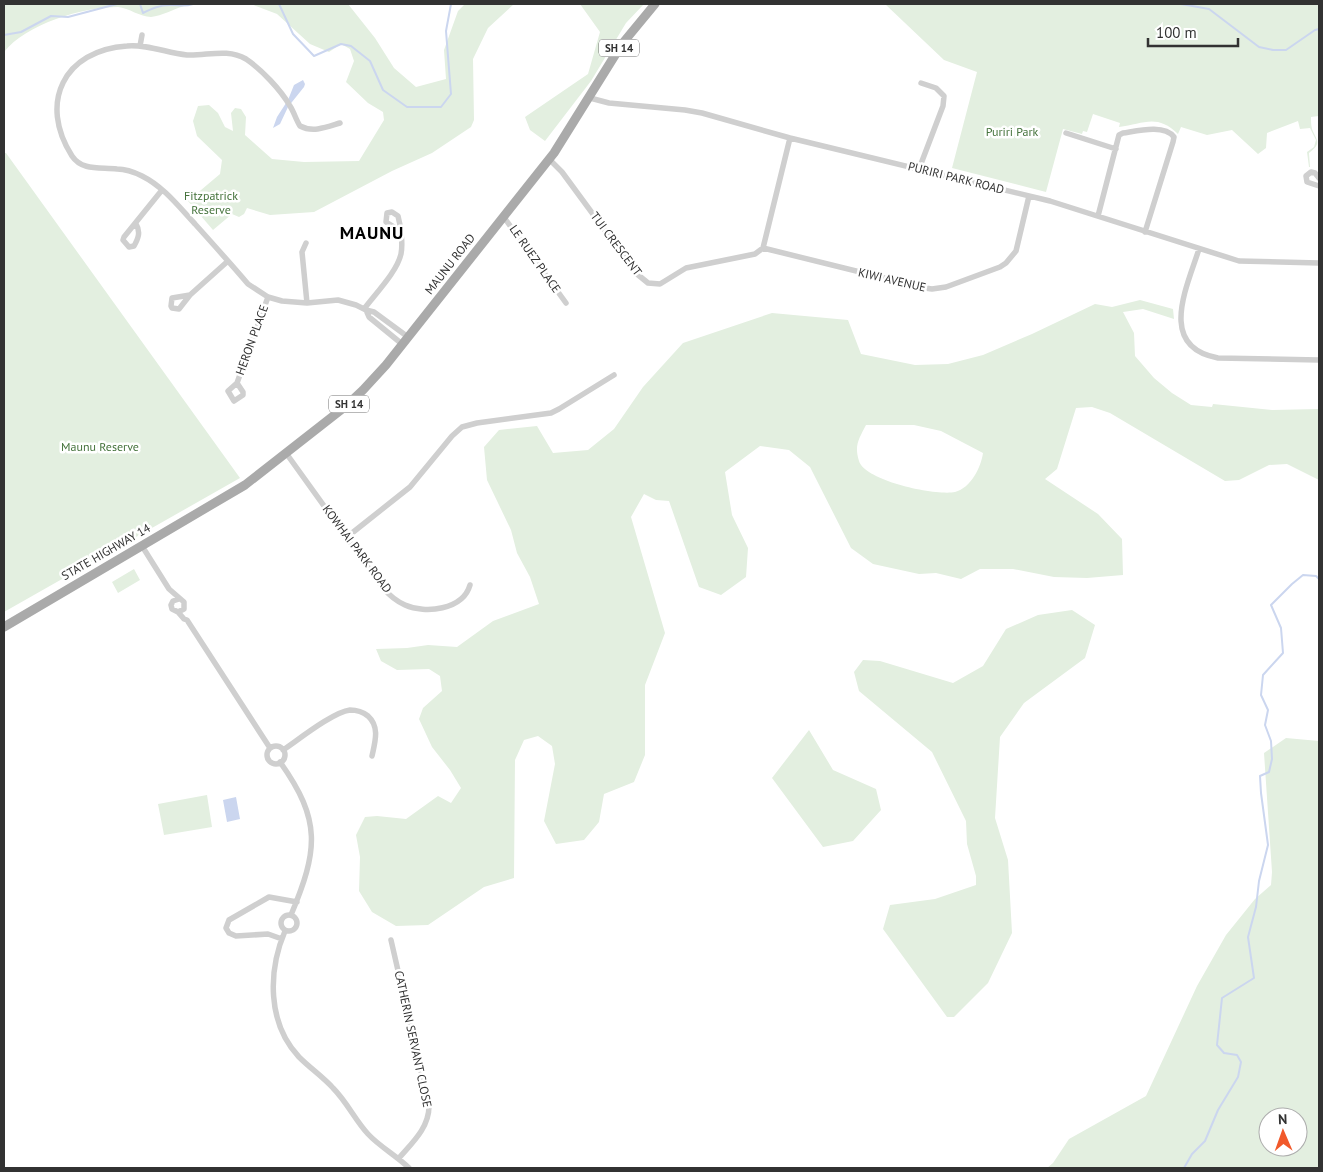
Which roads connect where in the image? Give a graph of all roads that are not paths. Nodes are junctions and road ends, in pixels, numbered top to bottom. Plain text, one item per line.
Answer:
1 (654, 4) edge
2 (142, 35) dead end
3 (140, 46) junction
4 (921, 83) dead end
5 (590, 98) junction
6 (340, 123) dead end
7 (1066, 133) dead end
8 (790, 138) junction
9 (1116, 149) junction
10 (549, 160) junction
11 (919, 169) junction
12 (1319, 178) edge
13 (1319, 186) edge
14 (162, 190) junction
15 (1029, 196) junction
16 (503, 216) junction
17 (1098, 216) junction
18 (136, 224) dead end
19 (399, 230) dead end
20 (1145, 232) junction
21 (306, 243) dead end
22 (763, 248) junction
23 (1199, 249) junction
24 (228, 261) junction
25 (1319, 263) edge
26 (190, 295) dead end
27 (268, 297) junction
28 (307, 303) junction
29 (566, 303) dead end
30 (365, 309) junction
31 (405, 341) junction
32 (1319, 360) edge
33 (614, 375) dead end
34 (237, 383) dead end
35 (286, 453) junction
36 (222, 499) joint
37 (347, 537) junction
38 (142, 546) junction
39 (470, 585) dead end
40 (169, 589) junction
41 (179, 598) junction
42 (172, 602) junction
43 (185, 608) junction
44 (178, 612) junction
45 (187, 620) junction
46 (4, 627) edge
47 (270, 748) junction
48 (283, 750) junction
49 (372, 756) dead end
50 (280, 762) junction
51 (297, 902) junction
52 (292, 915) junction
53 (285, 930) junction
54 (282, 939) junction
55 (391, 940) dead end
56 (399, 1158) junction
57 (409, 1168) edge

1 - 5 main road, MAUNU ROAD / SH 14
2 - 3 street
3 - 6 street
3 - 14 street
4 - 11 street
5 - 8 street, PURIRI PARK ROAD
5 - 10 main road, MAUNU ROAD / SH 14
7 - 9 street
8 - 11 street, PURIRI PARK ROAD
8 - 22 street
9 - 17 street
9 - 20 street
10 - 16 main road, MAUNU ROAD / SH 14
10 - 22 street, TUI CRESCENT
11 - 15 street, PURIRI PARK ROAD
12 - 13 street
14 - 18 street
14 - 24 street
15 - 17 street, PURIRI PARK ROAD
15 - 22 street, KIWI AVENUE
16 - 29 street, LE RUEZ PLACE
16 - 31 main road, MAUNU ROAD / SH 14
17 - 20 street, PURIRI PARK ROAD
19 - 30 street
20 - 23 street, PURIRI PARK ROAD
21 - 28 street
23 - 25 street, PURIRI PARK ROAD
23 - 32 street
24 - 26 street
24 - 27 street
27 - 28 street
27 - 34 street, HERON PLACE
28 - 30 street
30 - 31 street
31 - 35 main road, MAUNU ROAD / SH 14
33 - 37 street
35 - 36 main road, MAUNU ROAD / SH 14
35 - 37 street, KOWHAI PARK ROAD
36 - 38 main road, STATE HIGHWAY 14 / SH 14
37 - 39 street, KOWHAI PARK ROAD
38 - 40 street
38 - 46 main road, STATE HIGHWAY 14 / SH 14
40 - 41 street
40 - 42 street
41 - 42 street
41 - 43 street
42 - 44 street
43 - 44 street
43 - 45 street
44 - 45 street
45 - 47 street
47 - 48 street
47 - 50 street
48 - 49 street
48 - 50 street
50 - 51 street
51 - 52 street
51 - 54 street
52 - 53 street
52 - 53 street
53 - 54 street
54 - 56 street
55 - 56 street, CATHERIN SERVANT CLOSE
56 - 57 street

